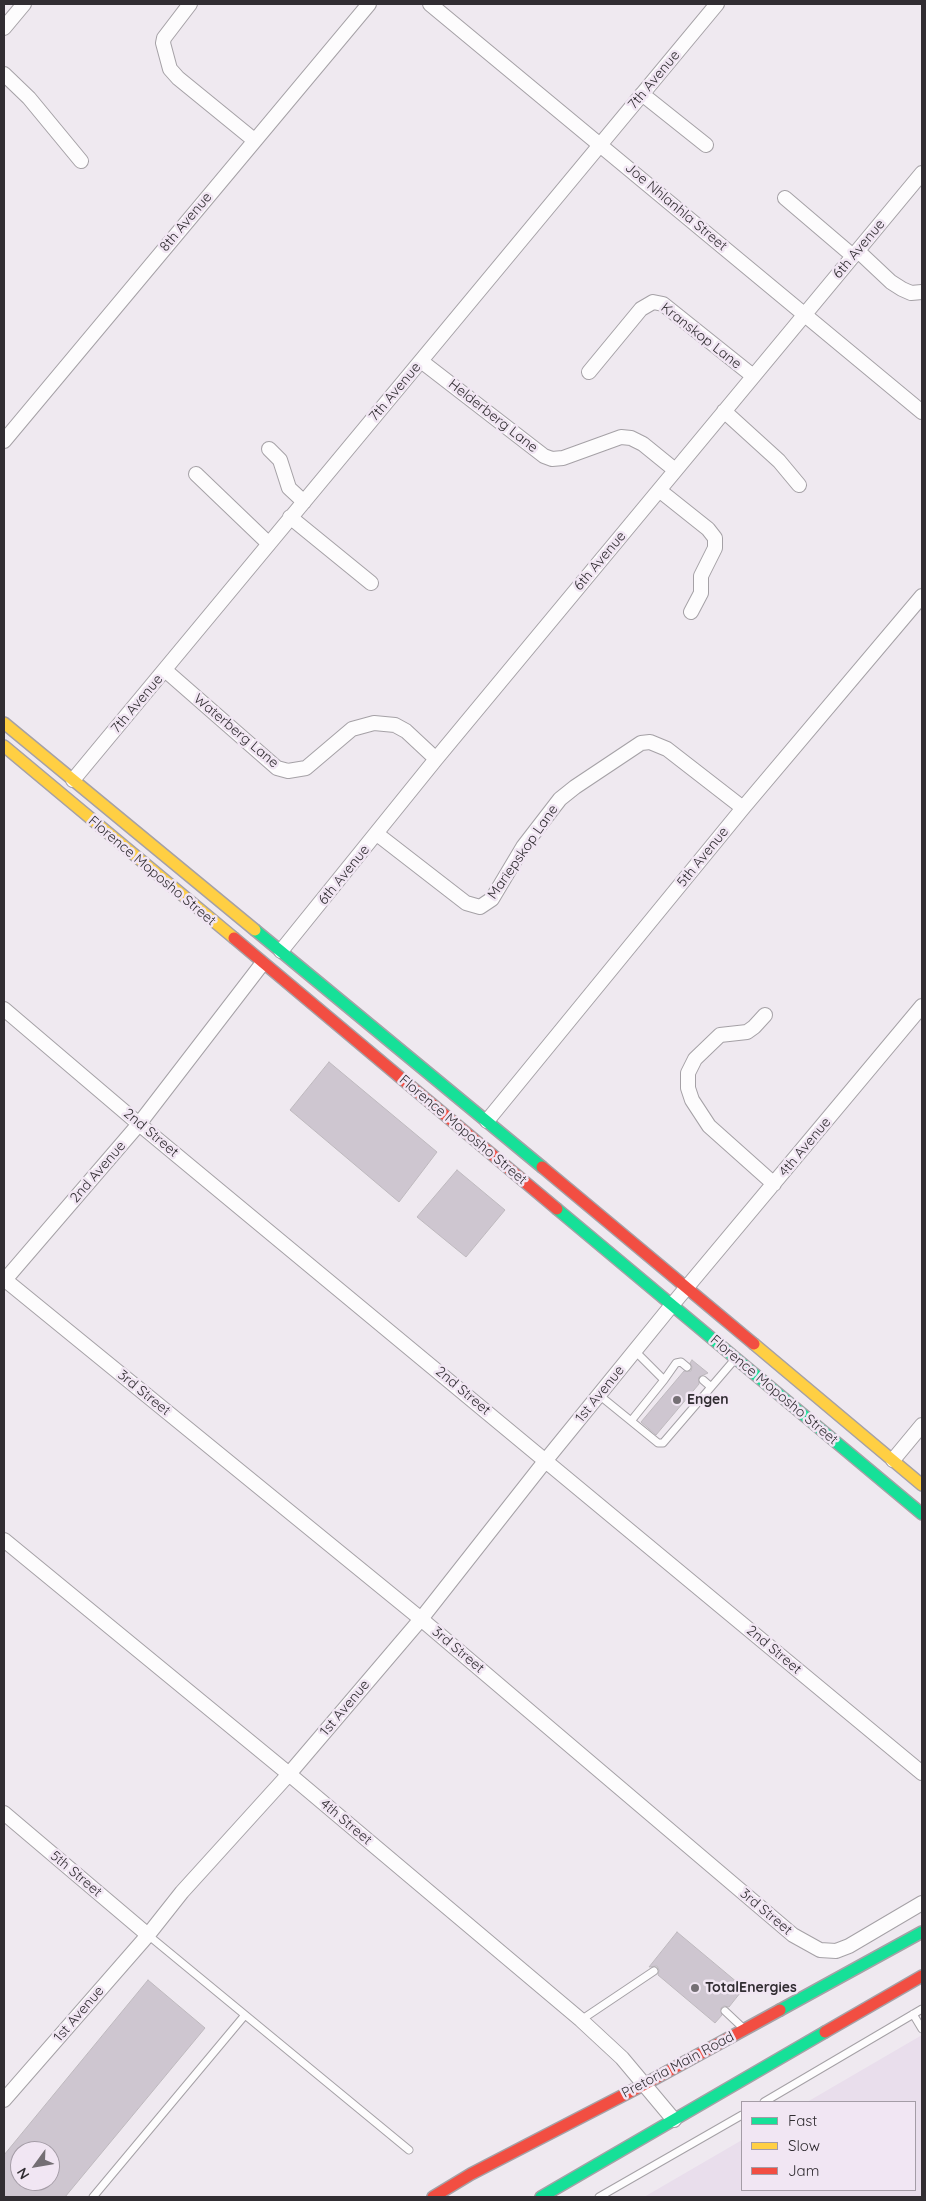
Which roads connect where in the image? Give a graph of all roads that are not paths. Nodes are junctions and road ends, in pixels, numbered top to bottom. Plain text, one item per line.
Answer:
1 (24, 4) edge
2 (190, 4) edge
3 (369, 4) edge
4 (430, 4) edge
5 (717, 4) edge
6 (4, 28) edge
7 (4, 74) edge
8 (642, 94) junction
9 (254, 140) junction
10 (601, 144) junction
11 (706, 145) dead end
12 (81, 161) dead end
13 (921, 177) edge
14 (784, 198) dead end
15 (856, 254) junction
16 (922, 292) edge
17 (805, 315) junction
18 (421, 360) junction
19 (589, 372) dead end
20 (753, 376) junction
21 (724, 411) junction
22 (922, 412) edge
23 (4, 441) edge
24 (269, 449) dead end
25 (675, 470) junction
26 (196, 474) dead end
27 (799, 485) dead end
28 (659, 490) junction
29 (304, 502) junction
30 (290, 517) junction
31 (268, 544) junction
32 (371, 582) dead end
33 (922, 596) edge
34 (691, 612) dead end
35 (165, 670) junction
36 (4, 723) edge
37 (4, 746) edge
38 (436, 759) junction
39 (72, 780) junction
40 (743, 808) junction
41 (377, 834) junction
42 (281, 951) junction
43 (262, 964) junction
44 (922, 1006) edge
45 (4, 1009) edge
46 (765, 1015) dead end
47 (487, 1121) junction
48 (139, 1124) junction
49 (774, 1184) junction
50 (4, 1280) edge
51 (687, 1289) junction
52 (672, 1305) junction
53 (635, 1351) junction
54 (736, 1358) junction
55 (687, 1367) dead end
56 (664, 1380) junction
57 (703, 1380) dead end
58 (711, 1388) junction
59 (599, 1395) junction
60 (631, 1421) junction
61 (922, 1425) edge
62 (546, 1460) junction
63 (893, 1460) junction
64 (922, 1485) edge
65 (922, 1514) edge
66 (4, 1540) edge
67 (421, 1618) junction
68 (922, 1773) edge
69 (289, 1774) junction
70 (4, 1813) edge
71 (922, 1903) edge
72 (922, 1932) edge
73 (148, 1934) junction
74 (654, 1971) dead end
75 (922, 1976) edge
76 (922, 2009) edge
77 (725, 2011) dead end
78 (913, 2014) junction
79 (245, 2015) junction
80 (581, 2020) junction
81 (745, 2029) junction
82 (922, 2029) edge
83 (645, 2084) junction
84 (4, 2100) edge
85 (766, 2101) edge
86 (741, 2116) edge
87 (674, 2120) junction
88 (409, 2150) dead end
89 (93, 2197) edge
90 (433, 2197) edge
91 (541, 2197) edge
92 (599, 2197) edge

1 - 6 street
2 - 9 street
3 - 9 street, 8th Avenue
4 - 10 street, Joe Nhlanhla Street
5 - 8 street, 7th Avenue
7 - 12 street
8 - 10 street, 7th Avenue
8 - 11 street
9 - 23 street, 8th Avenue
10 - 17 street, Joe Nhlanhla Street
10 - 18 street, 7th Avenue
13 - 15 street, 6th Avenue
14 - 15 street
15 - 16 street
15 - 17 street, 6th Avenue
17 - 20 street, 6th Avenue
17 - 22 street, Joe Nhlanhla Street
18 - 25 street, Helderberg Lane
18 - 29 street, 7th Avenue
19 - 20 street, Kranskop Lane
20 - 21 street, 6th Avenue
21 - 25 street, 6th Avenue
21 - 27 street
24 - 29 street
25 - 28 street, 6th Avenue
26 - 31 street
28 - 34 street
28 - 38 street, 6th Avenue
29 - 30 street, 7th Avenue
30 - 31 street, 7th Avenue
30 - 32 street
31 - 35 street, 7th Avenue
33 - 40 street, 5th Avenue
35 - 38 street, Waterberg Lane
35 - 39 street, 7th Avenue
36 - 39 street, Florence Moposho Street
37 - 43 street, Florence Moposho Street
38 - 41 street, 6th Avenue
39 - 42 street, Florence Moposho Street
40 - 41 street, Mariepskop Lane
40 - 47 street, 5th Avenue
41 - 42 street, 6th Avenue
42 - 47 street, Florence Moposho Street
43 - 48 street, 2nd Avenue
43 - 52 street, Florence Moposho Street
44 - 49 street, 4th Avenue
45 - 48 street, 2nd Street
46 - 49 street
47 - 51 street, Florence Moposho Street
48 - 50 street, 2nd Avenue
48 - 62 street, 2nd Street
49 - 51 street, 4th Avenue
50 - 67 street, 3rd Street
51 - 52 street, 4th Avenue
51 - 63 street, Florence Moposho Street
52 - 53 street, 1st Avenue
52 - 54 street, Florence Moposho Street
53 - 56 lane
53 - 59 street, 1st Avenue
54 - 58 lane
54 - 65 street, Florence Moposho Street
55 - 56 lane
56 - 60 lane
57 - 58 lane
58 - 60 lane
59 - 60 lane
59 - 62 street, 1st Avenue
61 - 63 street
62 - 67 street, 1st Avenue
62 - 68 street, 2nd Street
63 - 64 street, Florence Moposho Street
66 - 69 street, 4th Street
67 - 69 street, 1st Avenue
67 - 71 street, 3rd Street
69 - 73 street, 1st Avenue
69 - 80 street, 4th Street
70 - 73 street, 5th Street
72 - 81 street, Pretoria Main Road
73 - 79 lane
73 - 84 street, 1st Avenue
74 - 80 lane
75 - 87 street
76 - 78 lane
77 - 81 lane
78 - 82 lane
78 - 85 lane
79 - 88 lane
79 - 89 lane
80 - 83 street, 4th Street
81 - 83 street, Pretoria Main Road
83 - 87 street, 4th Street
83 - 90 street, Pretoria Main Road
86 - 92 lane
87 - 91 street

